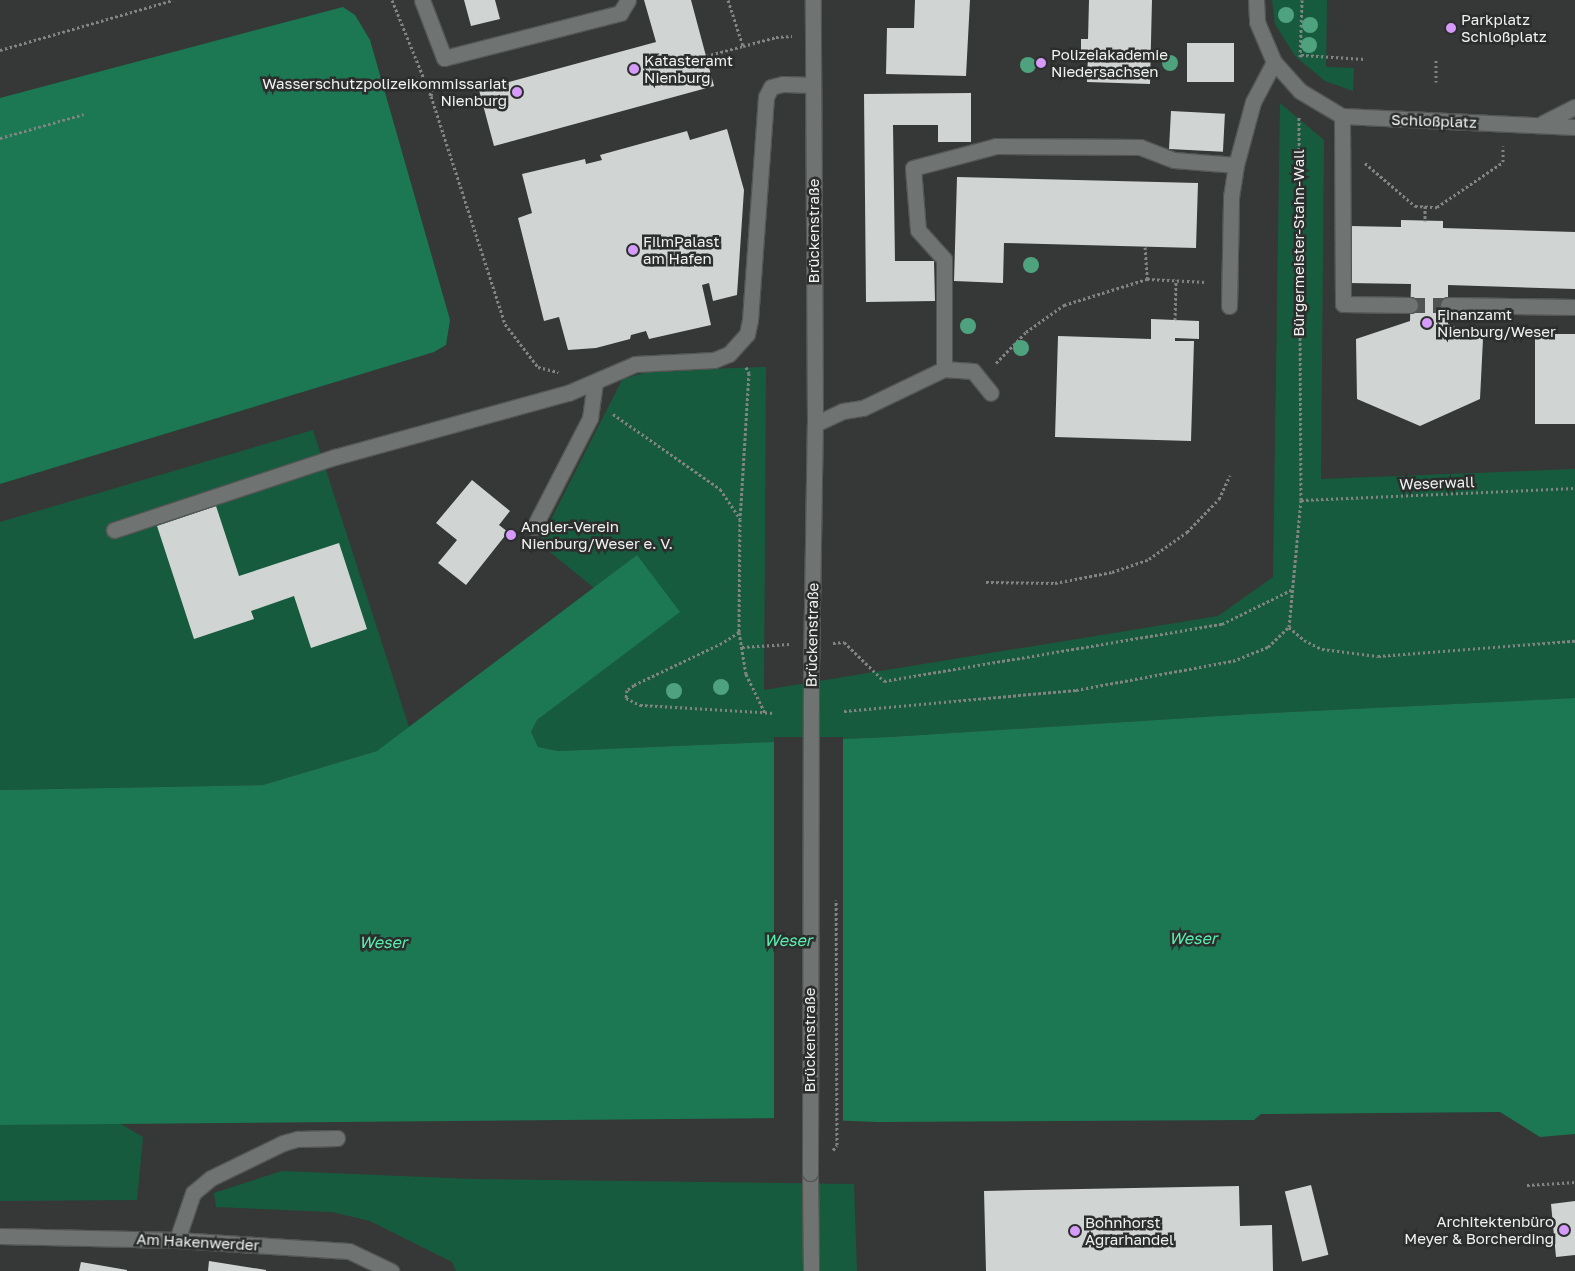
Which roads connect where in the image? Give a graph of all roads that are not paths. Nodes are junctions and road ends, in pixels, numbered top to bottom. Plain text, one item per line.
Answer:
1 (422, 0) edge
2 (628, 0) edge
3 (813, 0) edge
4 (1256, 0) edge
5 (1274, 62) junction
6 (813, 85) junction
7 (1575, 107) edge
8 (1342, 116) junction
9 (1543, 123) junction
10 (1575, 127) edge
11 (1236, 165) junction
12 (1448, 304) tunnel mouth
13 (1410, 305) tunnel mouth
14 (1229, 306) dead end
15 (1575, 307) edge
16 (944, 369) junction
17 (595, 382) junction
18 (992, 393) dead end
19 (815, 424) junction
20 (534, 527) dead end
21 (114, 530) dead end
22 (337, 1138) dead end
23 (0, 1236) edge
24 (177, 1240) junction
25 (391, 1271) edge
26 (811, 1271) edge

1 - 2 street
3 - 6 street, Brückenstraße
4 - 5 street
5 - 8 street, Schloßplatz
5 - 11 street
6 - 17 street
6 - 19 street, Brückenstraße
7 - 9 street
8 - 9 street, Schloßplatz
8 - 13 street
9 - 10 street, Schloßplatz
11 - 14 street
11 - 16 street
12 - 15 street
16 - 18 street
16 - 19 street
17 - 20 street
17 - 21 street
19 - 26 street, Brückenstraße, bridge
22 - 24 street
23 - 24 street, Am Hakenwerder
24 - 25 street, Am Hakenwerder

